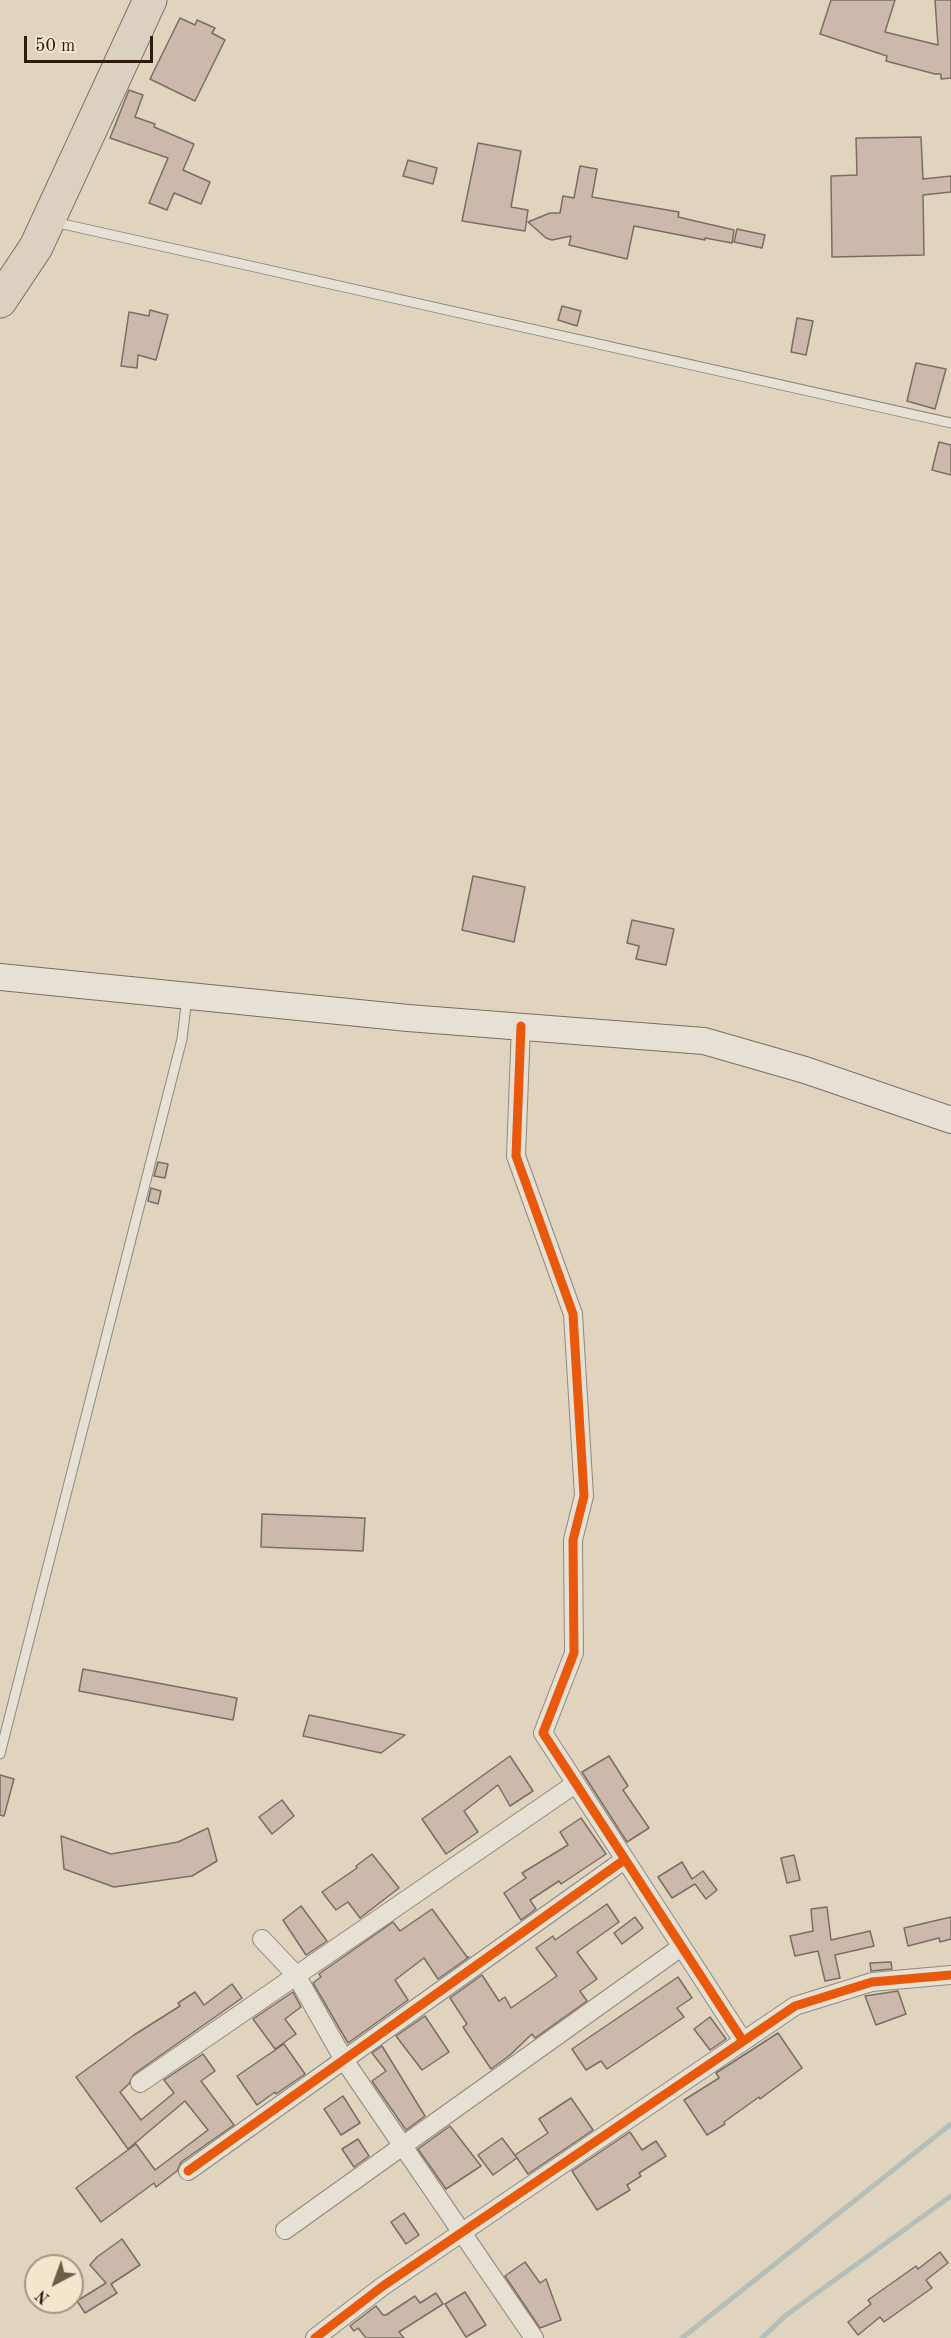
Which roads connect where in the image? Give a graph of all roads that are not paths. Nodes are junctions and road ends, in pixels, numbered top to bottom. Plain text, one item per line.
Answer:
1 (150, 0) edge
2 (48, 221) junction
3 (0, 301) edge
4 (951, 423) edge
5 (0, 977) edge
6 (187, 994) junction
7 (521, 1026) junction
8 (951, 1120) edge
9 (0, 1754) edge
10 (575, 1784) junction
11 (624, 1860) junction
12 (262, 1940) dead end
13 (681, 1947) junction
14 (296, 1975) junction
15 (951, 1975) edge
16 (744, 2041) junction
17 (344, 2060) junction
18 (140, 2083) dead end
19 (403, 2146) junction
20 (188, 2171) dead end
21 (285, 2230) dead end
22 (463, 2233) junction
23 (315, 2338) edge
24 (534, 2338) edge

1 - 2 highway
2 - 3 highway
2 - 4 lane
5 - 6 main road
6 - 7 main road
6 - 9 lane
7 - 8 main road
7 - 10 street
10 - 11 street
10 - 14 street
11 - 13 street
11 - 17 street
12 - 14 street
13 - 16 street
13 - 19 street
14 - 17 street
14 - 18 street
15 - 16 street
16 - 22 street
17 - 19 street
17 - 20 street
19 - 21 street
19 - 22 street
22 - 23 street
22 - 24 street

